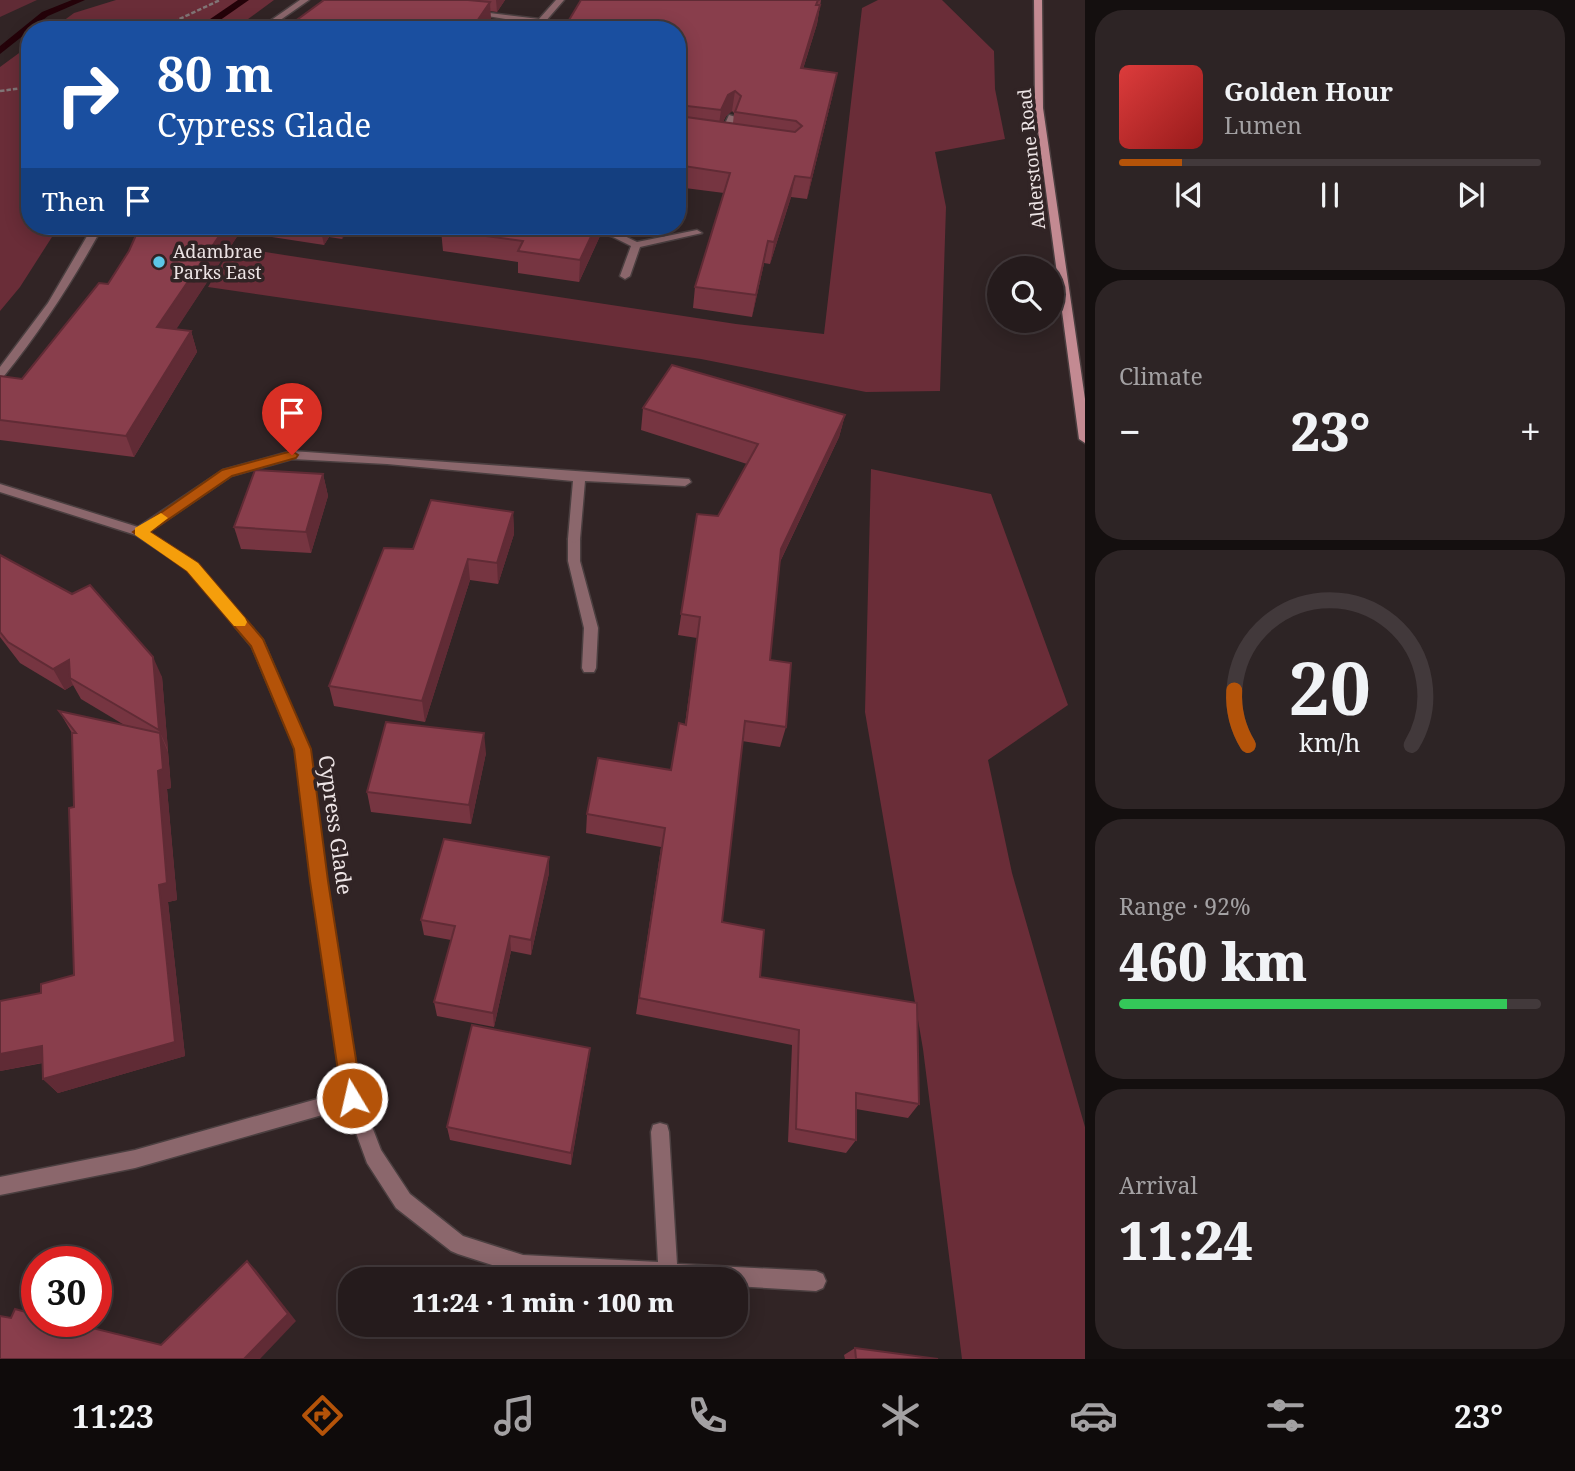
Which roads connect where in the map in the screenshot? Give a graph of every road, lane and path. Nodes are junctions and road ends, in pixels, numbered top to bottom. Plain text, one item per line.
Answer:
1 (220, 0) edge
2 (305, 0) edge
3 (560, 0) edge
4 (1038, 0) edge
5 (466, 12) edge
6 (175, 21) edge
7 (274, 21) edge
8 (534, 21) edge
9 (542, 21) edge
10 (21, 88) edge
11 (0, 91) edge
12 (732, 117) edge
13 (712, 136) edge
14 (723, 137) junction
15 (737, 139) edge
16 (697, 233) dead end
17 (93, 235) edge
18 (616, 235) edge
19 (636, 245) junction
20 (625, 276) dead end
21 (0, 374) edge
22 (1085, 439) edge
23 (579, 477) junction
24 (685, 482) dead end
25 (0, 488) edge
26 (140, 532) junction
27 (589, 668) dead end
28 (352, 1098) junction
29 (660, 1132) dead end
30 (0, 1186) edge
31 (555, 1267) edge
32 (668, 1267) edge
33 (748, 1278) edge
34 (816, 1281) dead end

1 - 6 path
2 - 7 street
3 - 9 street
4 - 22 street, Alderstone Road
5 - 8 street
10 - 11 path
12 - 14 street
13 - 14 street
14 - 15 street
16 - 19 street
17 - 21 street
18 - 19 street
19 - 20 street
23 - 24 street
23 - 26 street
23 - 27 street
25 - 26 street, Cypress Glade
26 - 28 street, Cypress Glade
28 - 30 street
28 - 31 street, Cypress Glade
29 - 32 street
33 - 34 street, Cypress Glade

